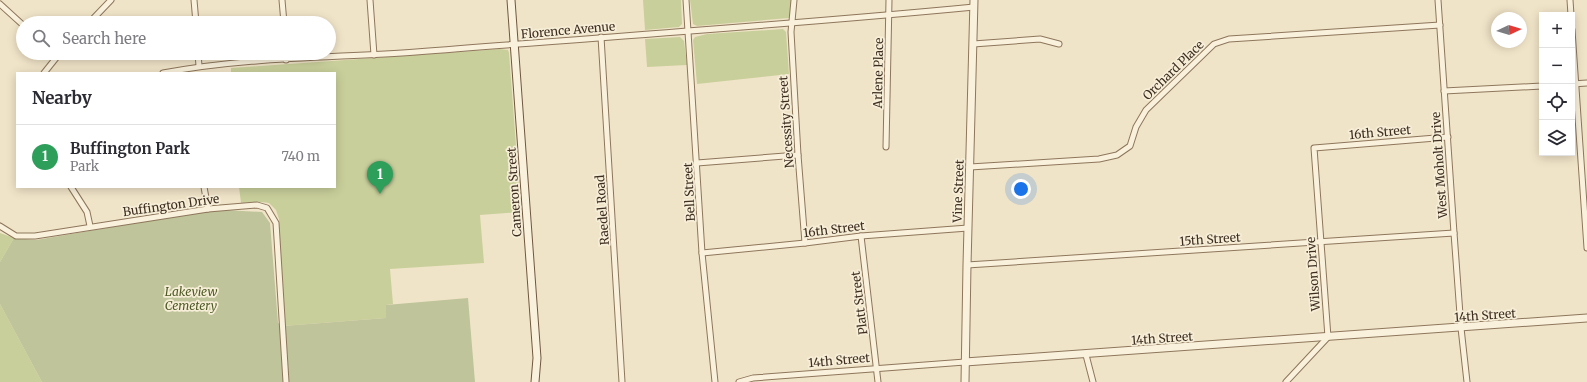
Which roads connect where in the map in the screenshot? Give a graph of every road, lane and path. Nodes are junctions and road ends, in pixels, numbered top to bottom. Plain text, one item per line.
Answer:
1 (111, 0) edge
2 (194, 0) edge
3 (282, 0) edge
4 (370, 0) edge
5 (511, 0) edge
6 (686, 0) edge
7 (794, 0) edge
8 (889, 0) edge
9 (1438, 0) edge
10 (1570, 0) edge
11 (974, 3) edge
12 (0, 4) edge
13 (1571, 12) edge
14 (889, 15) junction
15 (96, 16) edge
16 (195, 16) edge
17 (283, 16) edge
18 (16, 19) edge
19 (792, 22) junction
20 (1440, 25) junction
21 (688, 31) junction
22 (601, 37) junction
23 (514, 44) junction
24 (973, 44) junction
25 (1059, 44) dead end
26 (374, 55) junction
27 (336, 57) edge
28 (53, 60) edge
29 (199, 60) edge
30 (286, 60) edge
31 (199, 66) junction
32 (45, 72) edge
33 (168, 72) edge
34 (1587, 83) edge
35 (1575, 84) edge
36 (1539, 86) edge
37 (1444, 92) junction
38 (1575, 97) edge
39 (1448, 137) junction
40 (886, 147) dead end
41 (1314, 148) joint
42 (798, 155) junction
43 (697, 163) junction
44 (970, 167) junction
45 (72, 188) edge
46 (204, 188) edge
47 (208, 208) junction
48 (0, 226) edge
49 (90, 226) junction
50 (968, 228) junction
51 (1454, 233) junction
52 (861, 236) junction
53 (1321, 241) junction
54 (805, 243) junction
55 (1587, 247) edge
56 (702, 253) junction
57 (967, 265) junction
58 (1587, 318) edge
59 (1461, 328) junction
60 (1328, 336) junction
61 (1086, 355) junction
62 (965, 362) junction
63 (877, 368) junction
64 (286, 382) edge
65 (535, 382) edge
66 (622, 382) edge
67 (715, 382) edge
68 (739, 382) edge
69 (878, 382) edge
70 (965, 382) edge
71 (1093, 382) edge
72 (1286, 382) edge
73 (1467, 382) edge

1 - 15 street
2 - 16 street
3 - 17 street
4 - 26 street
5 - 23 street, Cameron Street
6 - 21 street, Bell Street
7 - 19 street, Necessity Street
8 - 14 street, Arlene Place
9 - 20 street, West Moholt Drive
10 - 13 street
11 - 14 street, Florence Avenue
11 - 24 street, Vine Street
12 - 18 street
14 - 19 street, Florence Avenue
14 - 40 street, Arlene Place
19 - 21 street, Florence Avenue
19 - 42 street, Necessity Street
20 - 37 street, West Moholt Drive
20 - 44 street, Orchard Place
21 - 22 street, Florence Avenue
21 - 43 street, Bell Street
22 - 23 street, Florence Avenue
22 - 66 street, Raedel Road
23 - 26 street, Florence Avenue
23 - 65 street, Cameron Street
24 - 25 street
24 - 44 street, Vine Street
26 - 27 street, Florence Avenue
28 - 32 street
29 - 31 street
30 - 31 street, Florence Avenue
31 - 33 street, Florence Avenue
34 - 35 street
36 - 37 street
37 - 39 street, West Moholt Drive
38 - 55 street
39 - 41 street, 16th Street
39 - 51 street, West Moholt Drive
41 - 53 street, Wilson Drive
42 - 43 street
42 - 54 street, Necessity Street
43 - 56 street, Bell Street
44 - 50 street, Vine Street
45 - 49 street
46 - 47 street
47 - 49 street, Buffington Drive
47 - 64 street, Buffington Drive
48 - 49 street, Buffington Drive
50 - 52 street, 16th Street
50 - 57 street, Vine Street
51 - 53 street, 15th Street
51 - 59 street, West Moholt Drive
52 - 54 street, 16th Street
52 - 63 street, Platt Street
53 - 57 street, 15th Street
53 - 60 street, Wilson Drive
54 - 56 street, 16th Street
56 - 67 street, Bell Street
57 - 62 street, Vine Street
58 - 59 street, 14th Street
59 - 60 street, 14th Street
59 - 73 street, West Moholt Drive
60 - 61 street, 14th Street
60 - 72 street
61 - 62 street, 14th Street
61 - 71 street
62 - 63 street, 14th Street
62 - 70 street, Vine Street
63 - 68 street, 14th Street
63 - 69 street, Platt Street

